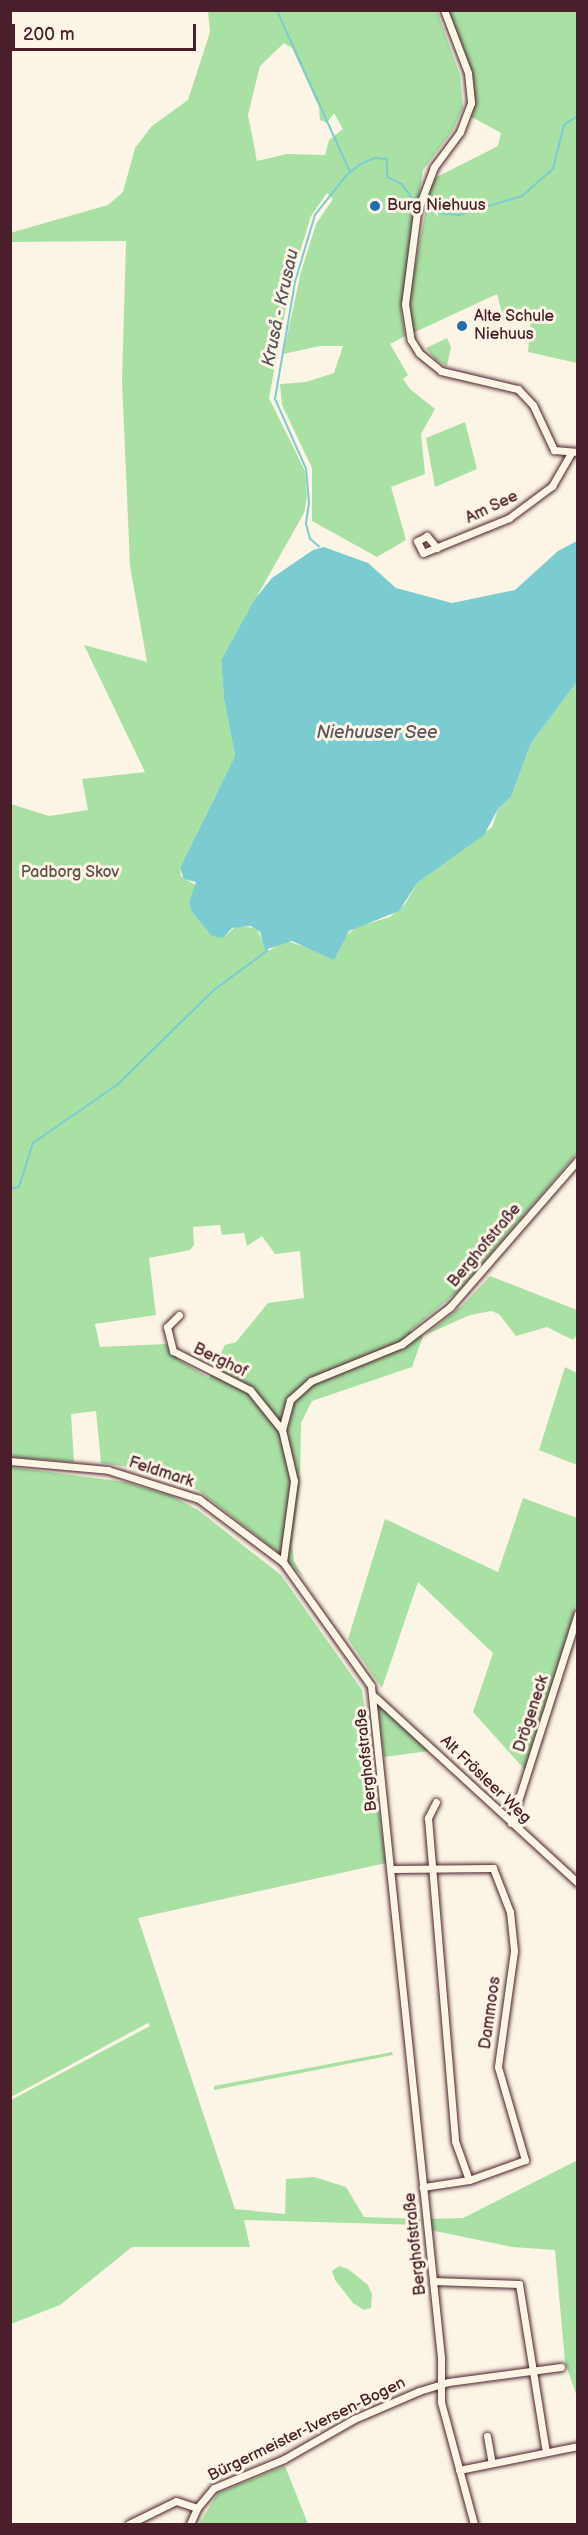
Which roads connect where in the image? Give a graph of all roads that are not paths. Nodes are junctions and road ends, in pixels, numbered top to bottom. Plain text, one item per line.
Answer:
1 (444, 10) edge
2 (574, 453) edge
3 (437, 548) dead end
4 (578, 1160) edge
5 (179, 1315) dead end
6 (282, 1430) junction
7 (10, 1461) edge
8 (283, 1562) junction
9 (578, 1613) edge
10 (374, 1696) junction
11 (436, 1802) dead end
12 (511, 1823) junction
13 (433, 1867) junction
14 (392, 1869) junction
15 (578, 1884) edge
16 (469, 2180) junction
17 (423, 2187) junction
18 (434, 2281) junction
19 (561, 2367) dead end
20 (531, 2371) junction
21 (441, 2384) junction
22 (487, 2436) dead end
23 (578, 2446) edge
24 (546, 2452) junction
25 (492, 2463) junction
26 (459, 2470) junction
27 (196, 2508) junction
28 (129, 2524) edge
29 (190, 2524) edge
30 (474, 2524) edge

1 - 2 street
2 - 3 street, Am See
4 - 6 street, Berghofstraße
5 - 6 street, Berghof
6 - 8 street, Berghofstraße
7 - 8 street, Feldmark
8 - 10 street, Berghofstraße
9 - 12 street, Drögeneck
10 - 12 street, Alt Frösleer Weg
10 - 14 street, Berghofstraße
11 - 13 street
12 - 15 street, Alt Frösleer Weg
13 - 14 street, Dammoos
13 - 16 street
13 - 16 street, Dammoos
14 - 17 street, Berghofstraße
16 - 17 street, Dammoos
17 - 18 street, Berghofstraße
18 - 20 street
18 - 21 street, Berghofstraße
19 - 20 street, Bürgermeister-Iversen-Bogen
20 - 21 street, Bürgermeister-Iversen-Bogen
20 - 24 street
21 - 26 street, Berghofstraße
21 - 27 street, Bürgermeister-Iversen-Bogen
22 - 25 street
23 - 24 street
24 - 25 street
25 - 26 street
26 - 30 street, Berghofstraße
27 - 28 street
27 - 29 street, Bürgermeister-Iversen-Bogen

